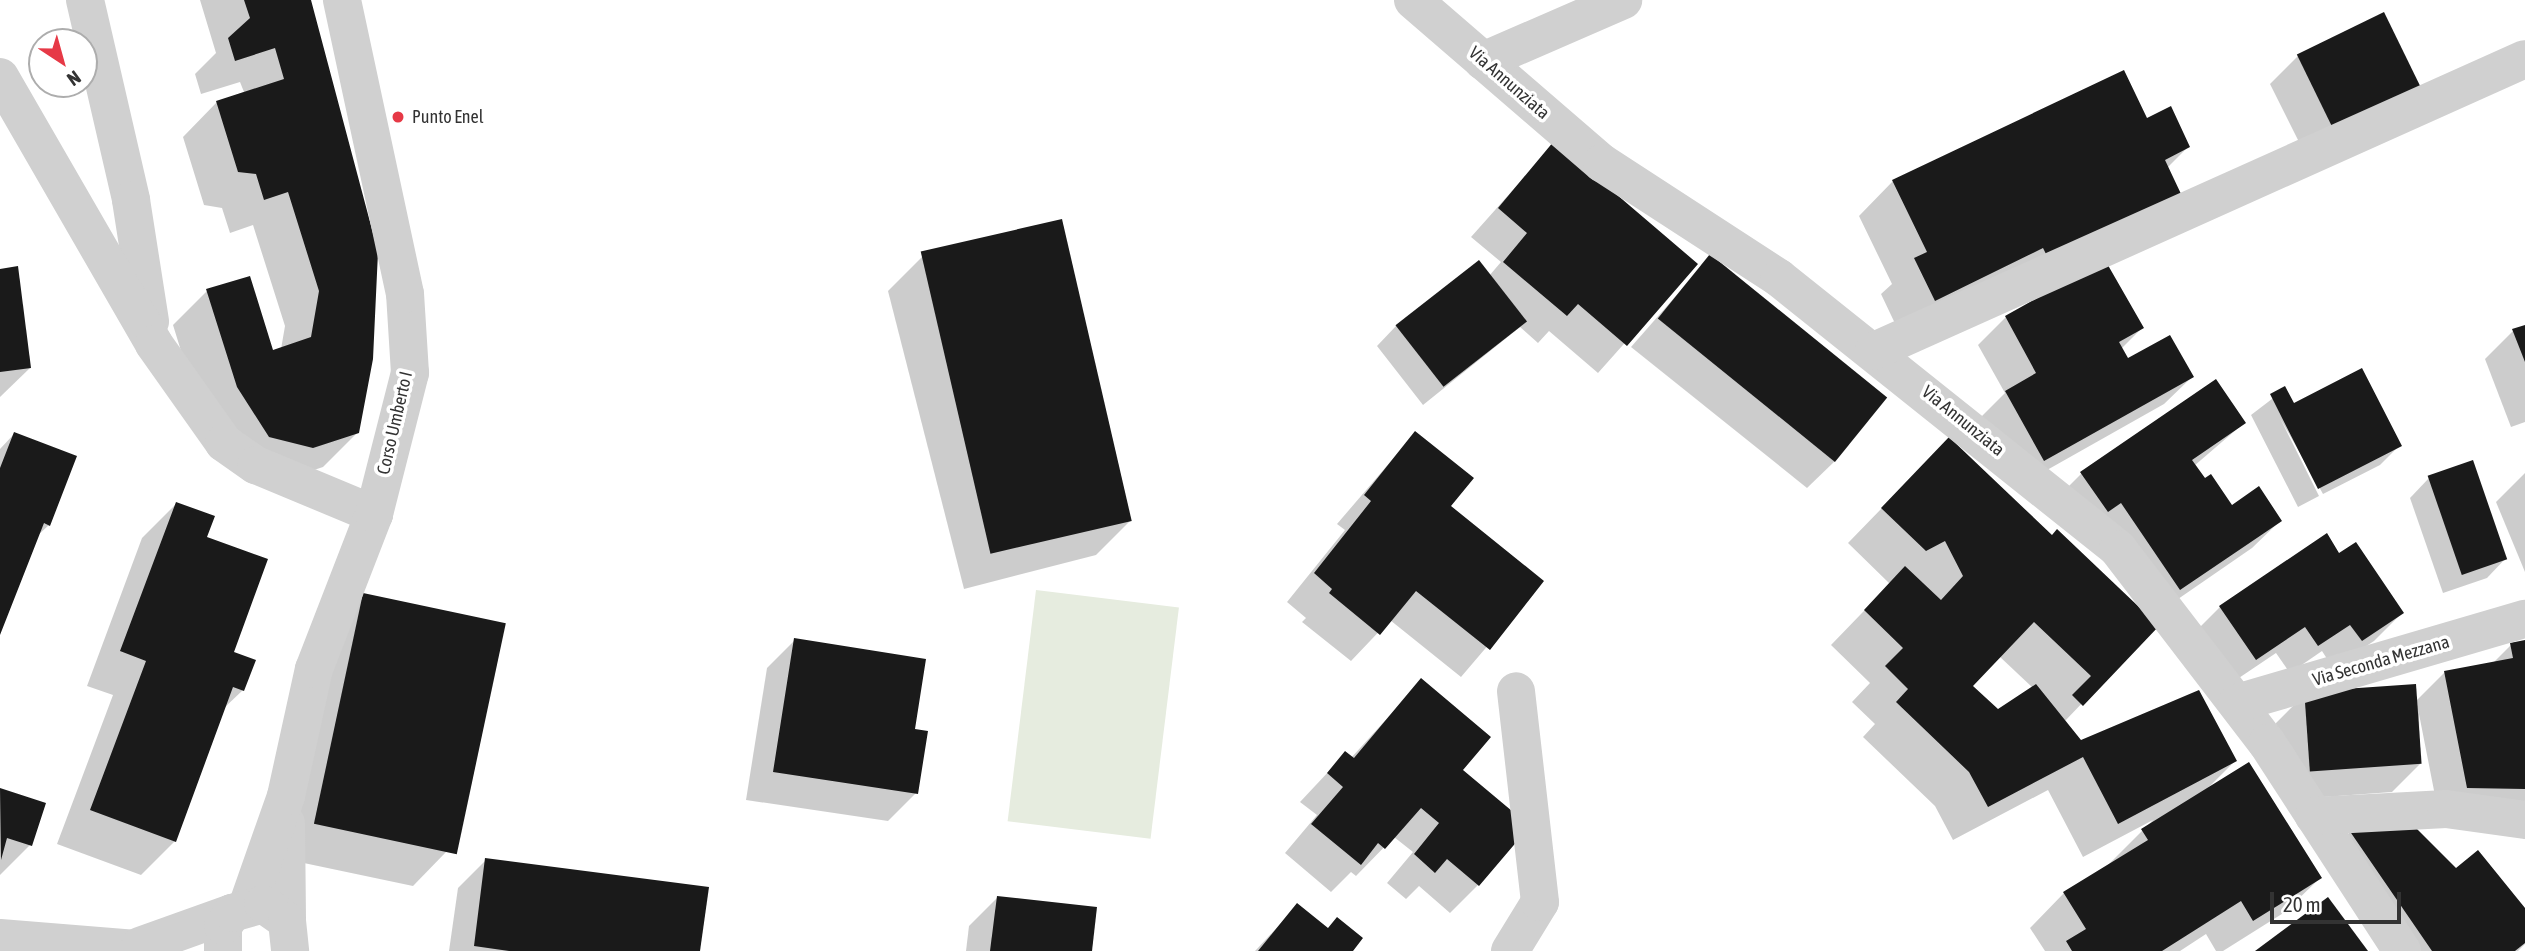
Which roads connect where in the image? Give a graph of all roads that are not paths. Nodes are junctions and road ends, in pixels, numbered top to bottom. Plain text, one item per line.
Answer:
1 (85, 0) edge
2 (342, 0) edge
3 (1413, 0) edge
4 (1623, 0) edge
5 (2525, 59) edge
6 (1483, 61) junction
7 (0, 76) edge
8 (154, 344) junction
9 (1874, 351) junction
10 (374, 514) junction
11 (2525, 620) edge
12 (1516, 691) dead end
13 (2237, 703) junction
14 (286, 796) junction
15 (2314, 816) junction
16 (2525, 820) edge
17 (240, 909) junction
18 (0, 937) edge
19 (295, 940) edge
20 (150, 949) edge
21 (223, 951) edge
22 (1510, 951) edge
23 (2402, 951) edge

1 - 8 street
2 - 10 street, Corso Umberto I
3 - 6 street, Via Annunziata
4 - 6 street
5 - 9 street
6 - 9 street, Via Annunziata
7 - 8 street
8 - 10 street
9 - 13 street, Via Annunziata
10 - 14 street, Corso Umberto I
11 - 13 street, Via Seconda Mezzana
12 - 22 street
13 - 15 street, Via Annunziata
14 - 17 street, Corso Umberto I
14 - 19 street, Corso Umberto I
15 - 16 street
15 - 23 street, Via Annunziata
17 - 19 street
17 - 20 street
17 - 21 street, Corso Umberto I
18 - 20 street

